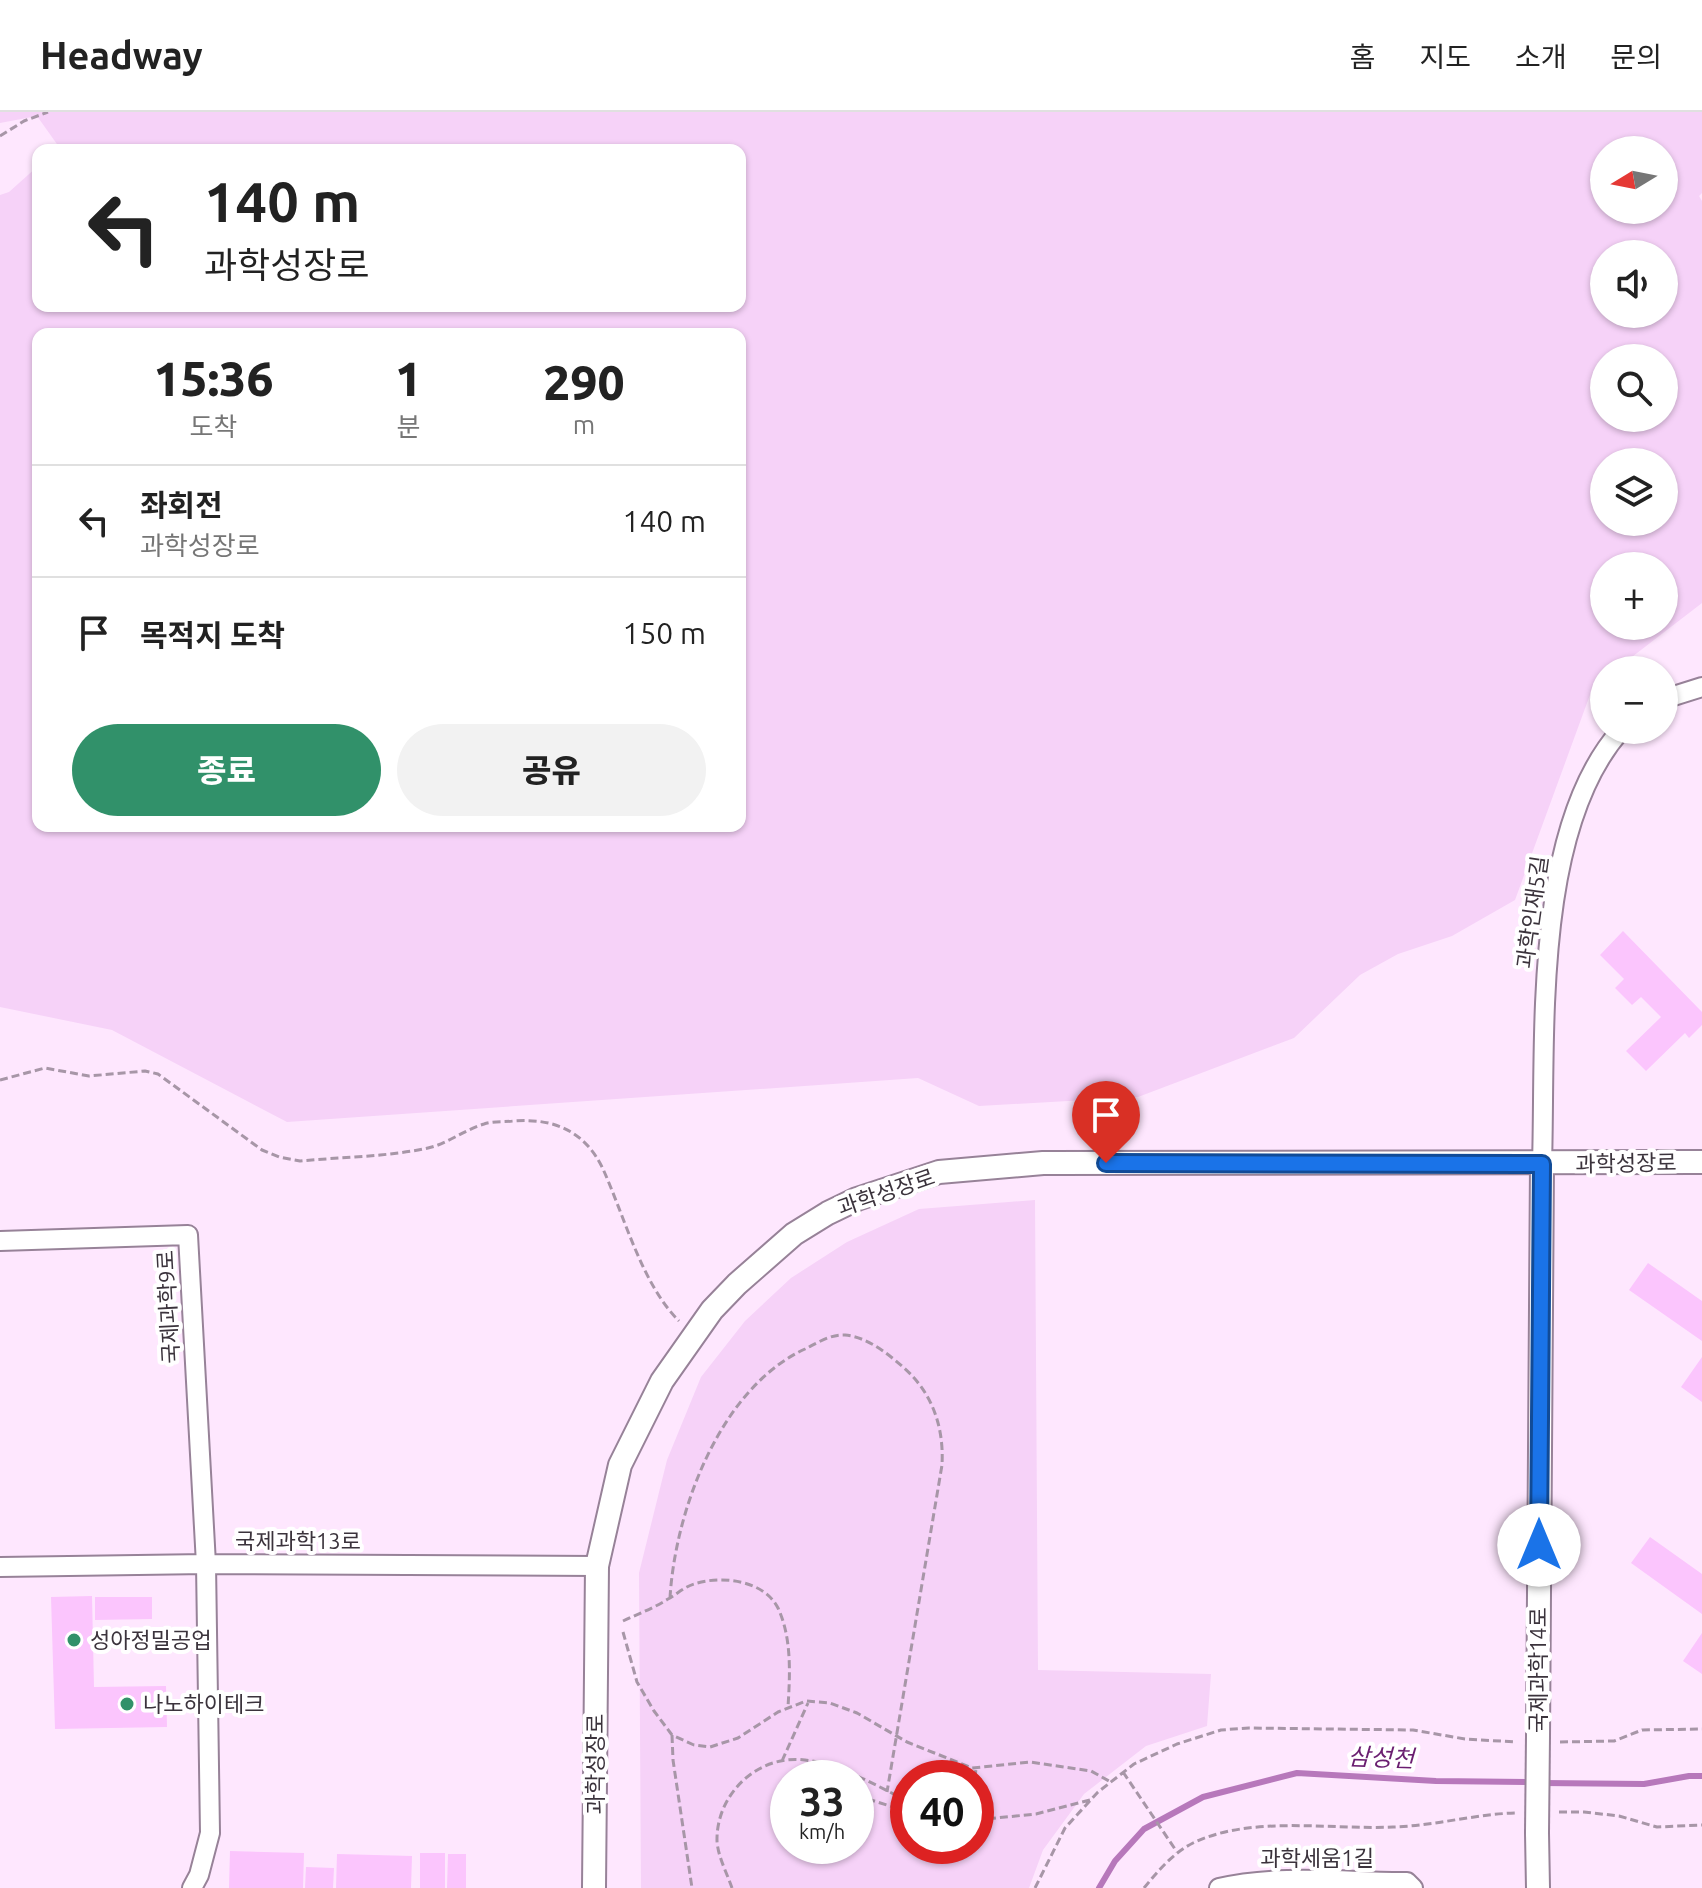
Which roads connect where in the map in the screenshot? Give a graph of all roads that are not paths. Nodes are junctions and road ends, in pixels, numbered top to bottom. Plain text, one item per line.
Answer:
1 (1702, 687) edge
2 (1678, 695) edge
3 (1608, 744) edge
4 (1702, 1162) edge
5 (1542, 1164) junction
6 (0, 1241) edge
7 (206, 1564) junction
8 (597, 1566) junction
9 (0, 1567) edge
10 (1303, 1885) edge
11 (192, 1888) edge
12 (594, 1888) edge
13 (1219, 1888) edge
14 (1413, 1888) edge
15 (1538, 1888) edge

1 - 2 street
3 - 5 street, 과학인재5길
4 - 5 street, 과학성장로
5 - 8 street, 과학성장로
5 - 15 street, 국제과학14로, bridge
6 - 7 street, 국제과학9로
7 - 8 street, 국제과학13로
7 - 9 street, 국제과학13로
7 - 11 street
8 - 12 street, 과학성장로
10 - 13 street, 과학세움1길
10 - 14 street, 과학세움1길

